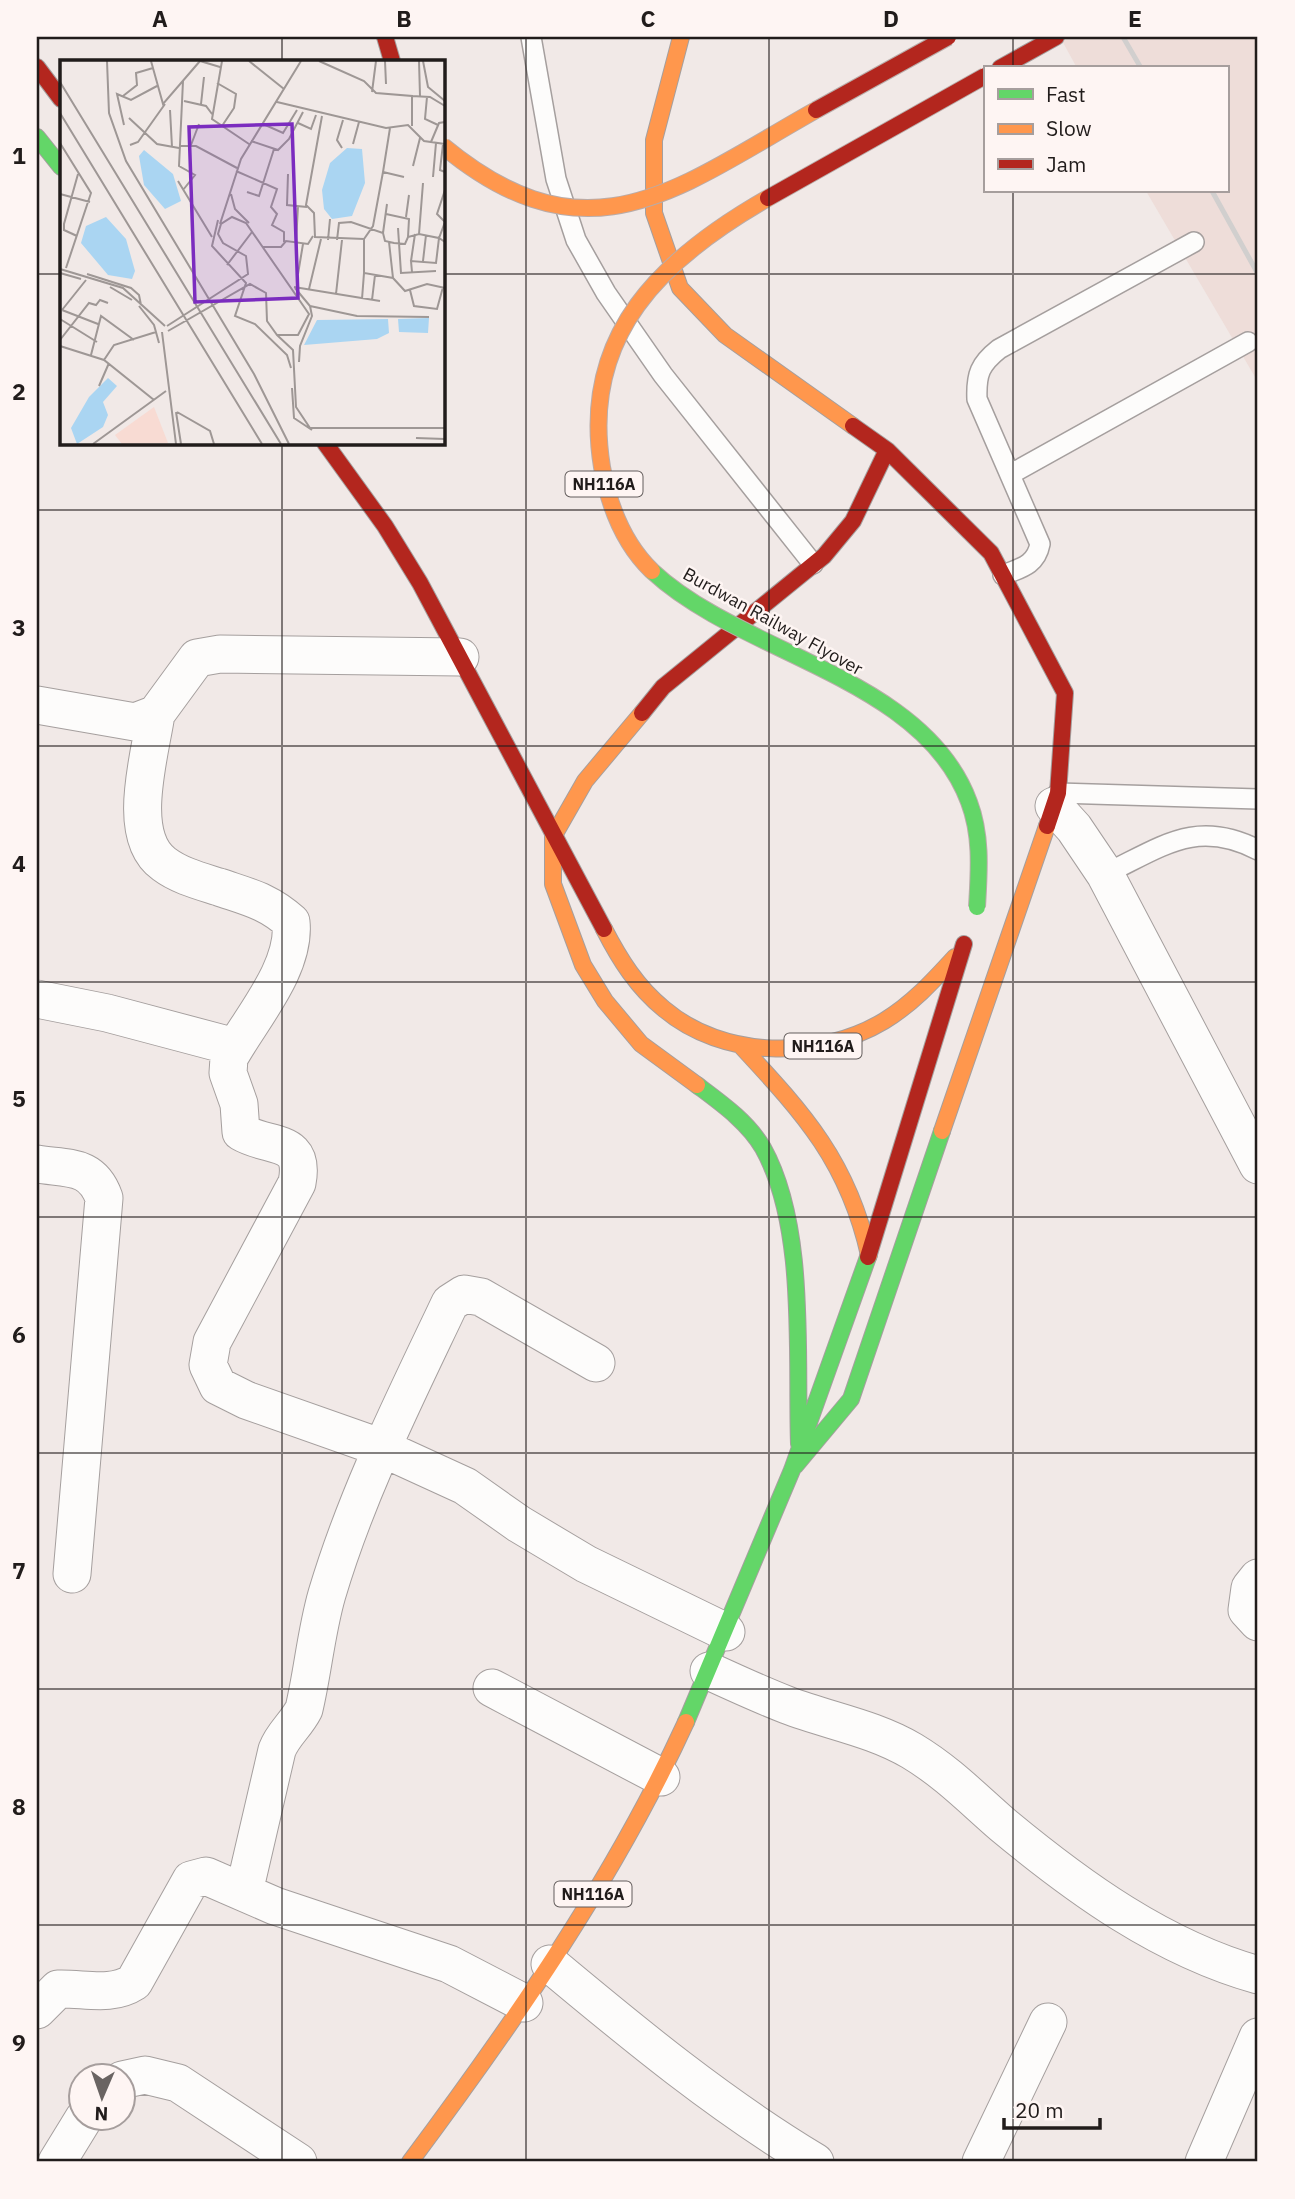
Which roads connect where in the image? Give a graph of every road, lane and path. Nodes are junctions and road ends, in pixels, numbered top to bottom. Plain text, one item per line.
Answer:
1 (385, 37) edge
2 (531, 37) edge
3 (681, 37) edge
4 (948, 37) edge
5 (1056, 37) edge
6 (392, 60) edge
7 (1004, 66) edge
8 (37, 68) edge
9 (984, 77) edge
10 (60, 98) edge
11 (444, 147) edge
12 (1194, 242) dead end
13 (1248, 342) dead end
14 (326, 444) edge
15 (887, 450) junction
16 (1011, 474) junction
17 (813, 564) junction
18 (1003, 575) junction
19 (460, 657) junction
20 (37, 705) edge
21 (156, 714) junction
22 (1056, 799) junction
23 (1258, 799) edge
24 (552, 837) junction
25 (1258, 850) edge
26 (1105, 874) junction
27 (971, 926) junction
28 (37, 999) edge
29 (742, 1046) junction
30 (235, 1047) junction
31 (37, 1164) edge
32 (1258, 1165) edge
33 (869, 1255) junction
34 (596, 1363) dead end
35 (799, 1444) junction
36 (382, 1448) junction
37 (792, 1470) junction
38 (72, 1574) dead end
39 (1258, 1578) edge
40 (1258, 1622) edge
41 (726, 1632) junction
42 (709, 1671) junction
43 (492, 1688) dead end
44 (661, 1777) junction
45 (244, 1892) junction
46 (550, 1964) junction
47 (1258, 1975) edge
48 (524, 2003) junction
49 (37, 2010) edge
50 (1048, 2022) dead end
51 (1258, 2037) edge
52 (136, 2077) edge
53 (76, 2132) edge
54 (57, 2162) edge
55 (298, 2162) edge
56 (410, 2162) edge
57 (815, 2162) edge
58 (981, 2162) edge
59 (1204, 2162) edge

1 - 6 main road
2 - 17 lane
3 - 15 main road
4 - 11 main road, bridge
5 - 7 main road
8 - 10 main road
9 - 27 main road, Burdwan Railway Flyover / NH116A, bridge
12 - 16 lane
13 - 16 lane
14 - 19 main road, NH116A
15 - 17 main road
15 - 18 main road
16 - 18 lane
17 - 24 main road
18 - 22 main road
19 - 21 street
19 - 24 main road, NH116A
20 - 21 street
21 - 30 street
22 - 23 lane
22 - 26 street
22 - 37 main road
24 - 29 main road, NH116A
24 - 35 main road
25 - 26 lane
26 - 32 street
27 - 29 main road, NH116A
27 - 33 main road, NH116A
28 - 30 street
29 - 33 main road, NH116A
30 - 36 street
31 - 38 street
33 - 35 main road, NH116A
34 - 36 street
35 - 37 main road, NH116A
36 - 41 street
36 - 45 street
37 - 41 main road, NH116A
39 - 40 street
41 - 42 main road, NH116A
42 - 44 main road, NH116A
42 - 47 street
43 - 44 street
44 - 46 main road, NH116A
45 - 48 street
45 - 49 street
46 - 48 main road, NH116A
46 - 57 street
48 - 56 main road, NH116A
50 - 58 street
51 - 59 street
52 - 55 street
53 - 54 street

